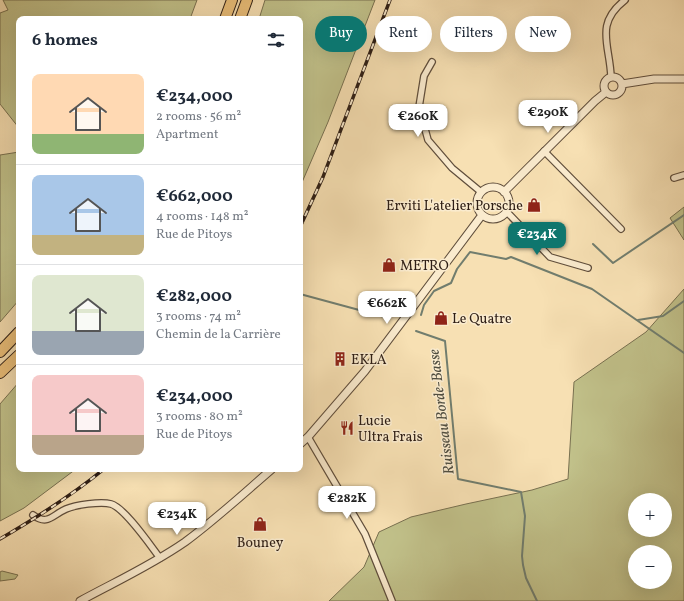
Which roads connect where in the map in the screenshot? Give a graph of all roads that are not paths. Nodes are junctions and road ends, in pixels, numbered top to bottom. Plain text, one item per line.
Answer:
1 (232, 0) edge
2 (247, 0) edge
3 (625, 0) edge
4 (226, 16) edge
5 (241, 16) edge
6 (432, 62) dead end
7 (611, 77) junction
8 (684, 79) edge
9 (622, 84) junction
10 (606, 92) junction
11 (544, 151) junction
12 (684, 175) edge
13 (674, 178) dead end
14 (481, 192) junction
15 (504, 192) junction
16 (506, 212) junction
17 (482, 215) junction
18 (621, 229) dead end
19 (588, 268) dead end
20 (16, 335) edge
21 (0, 352) edge
22 (16, 358) edge
23 (0, 373) edge
24 (308, 437) junction
25 (303, 441) edge
26 (269, 472) edge
27 (33, 515) dead end
28 (160, 558) junction
29 (80, 601) edge
30 (392, 601) edge

1 - 4 highway
2 - 5 highway
3 - 7 street
6 - 14 street
7 - 9 street
7 - 10 street
8 - 9 street
9 - 10 street
10 - 11 street
11 - 15 street
11 - 18 street
12 - 13 street
14 - 15 street
14 - 17 street
15 - 16 street
16 - 17 street
16 - 19 street
17 - 24 street
20 - 21 highway
22 - 23 highway
24 - 25 street
24 - 30 street
26 - 28 street
27 - 28 street
28 - 29 street

